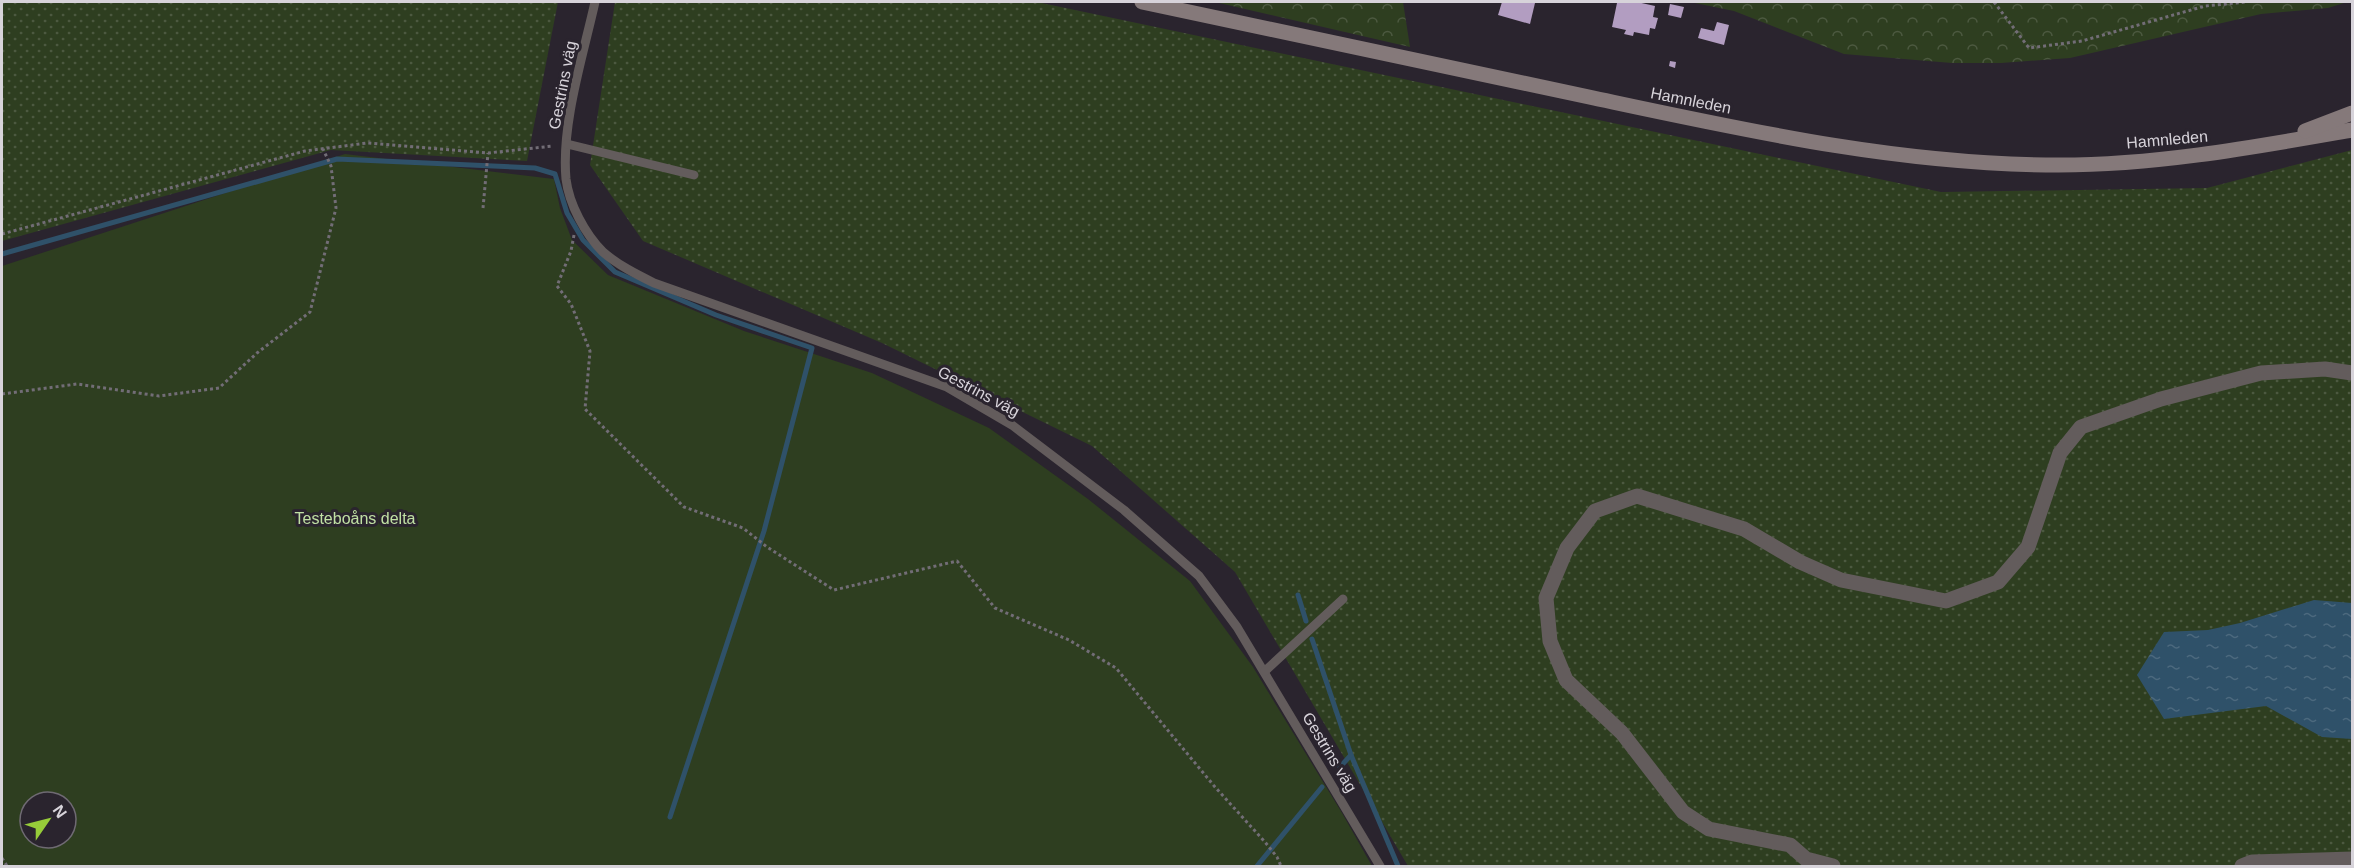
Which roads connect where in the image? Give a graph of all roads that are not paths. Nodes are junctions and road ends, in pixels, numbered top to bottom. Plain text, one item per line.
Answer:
1 (595, 2) edge
2 (1142, 2) edge
3 (2352, 113) edge
4 (2352, 130) edge
5 (567, 144) junction
6 (2240, 150) junction
7 (694, 175) dead end
8 (2352, 373) edge
9 (1343, 599) dead end
10 (1264, 671) junction
11 (2352, 859) edge
12 (1380, 867) edge
13 (1833, 867) edge
14 (2242, 867) edge

1 - 5 lane, Gestrins väg
2 - 6 main road, Hamnleden
3 - 6 main road, Hamnleden
4 - 6 main road, Hamnleden
5 - 7 lane
5 - 10 lane, Gestrins väg
8 - 13 street
9 - 10 lane
10 - 12 lane, Gestrins väg
11 - 14 street

